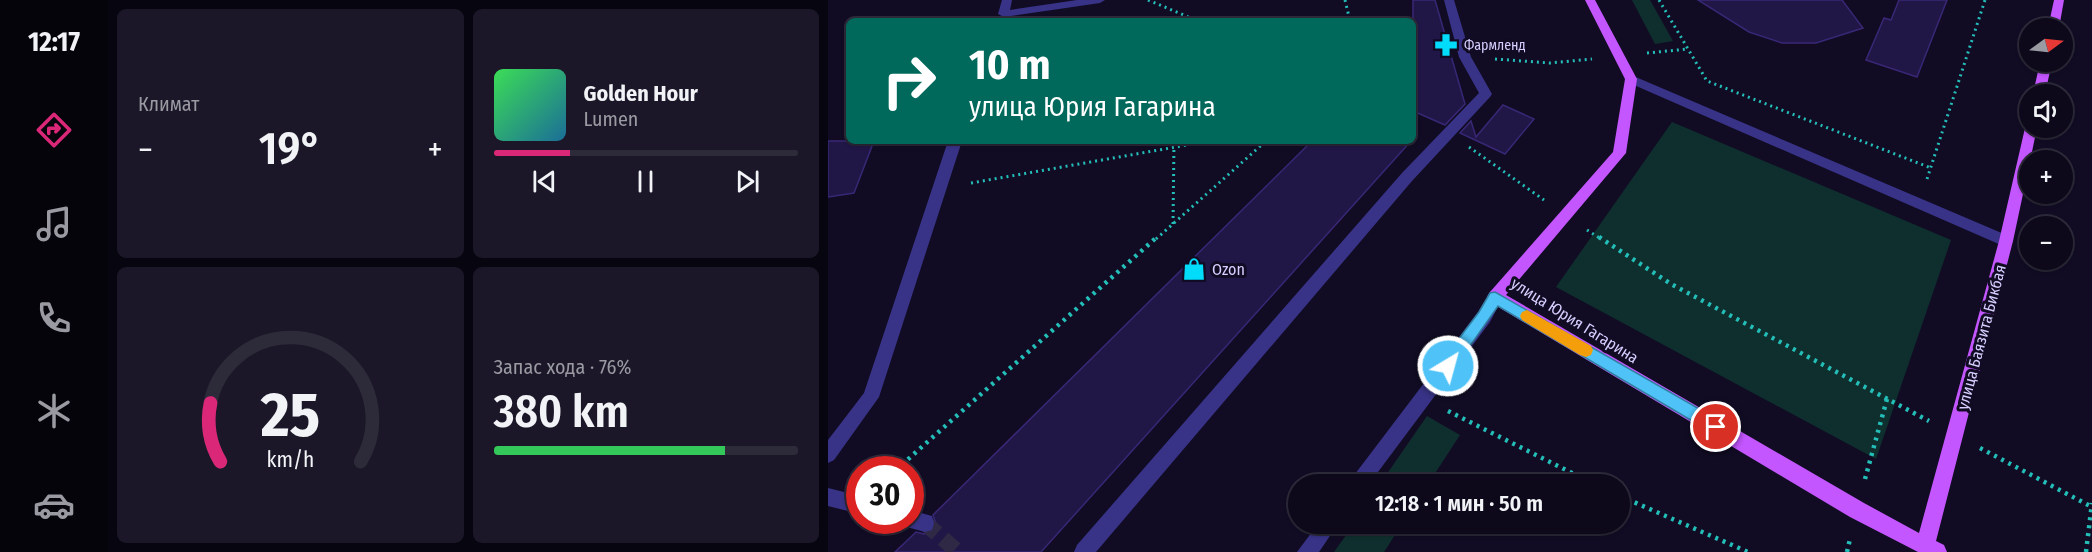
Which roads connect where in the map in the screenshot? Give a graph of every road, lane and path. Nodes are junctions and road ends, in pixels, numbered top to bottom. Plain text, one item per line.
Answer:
1 (1007, 0) edge
2 (1100, 0) edge
3 (1148, 0) edge
4 (1345, 0) edge
5 (1449, 0) edge
6 (1590, 0) edge
7 (1659, 0) edge
8 (1985, 0) edge
9 (2060, 0) edge
10 (1002, 17) edge
11 (1191, 18) edge
12 (1349, 18) edge
13 (2056, 18) edge
14 (1688, 49) junction
15 (1619, 56) junction
16 (1466, 57) junction
17 (1631, 79) junction
18 (1449, 133) junction
19 (2029, 138) edge
20 (954, 144) edge
21 (1192, 144) edge
22 (1263, 144) edge
23 (1174, 147) junction
24 (1931, 168) junction
25 (938, 189) junction
26 (1919, 204) junction
27 (1566, 216) junction
28 (1173, 224) junction
29 (2006, 241) junction
30 (1495, 297) junction
31 (1423, 398) junction
32 (1887, 399) junction
33 (1954, 435) junction
34 (828, 454) edge
35 (912, 456) edge
36 (1366, 474) edge
37 (1574, 474) edge
38 (828, 497) edge
39 (1630, 500) edge
40 (846, 502) edge
41 (2092, 505) edge
42 (1857, 510) junction
43 (1321, 534) edge
44 (1931, 549) edge
45 (1084, 552) edge
46 (1307, 552) edge
47 (1748, 552) edge
48 (1847, 552) edge
49 (2086, 552) edge

1 - 10 street
2 - 10 street
3 - 11 path
4 - 12 path
5 - 16 street
6 - 15 main road
7 - 14 path
8 - 24 path
9 - 13 main road
14 - 15 path
14 - 24 path
15 - 16 path
15 - 17 main road
16 - 18 street
17 - 26 street
17 - 27 main road, улица Юрия Гагарина
18 - 27 path
18 - 45 street
19 - 29 main road, улица Баязита Бикбая
20 - 25 street
21 - 23 path
22 - 28 path
23 - 25 path
23 - 28 path
24 - 26 path
25 - 34 street
26 - 29 street
27 - 30 main road, улица Юрия Гагарина
27 - 32 path
28 - 35 path
29 - 33 main road, улица Баязита Бикбая
30 - 31 street
30 - 42 main road, улица Юрия Гагарина
31 - 36 street
31 - 37 path
32 - 33 path
32 - 42 path
33 - 41 path
33 - 44 main road, улица Баязита Бикбая
38 - 40 street
39 - 47 path
41 - 49 path
42 - 44 main road, улица Юрия Гагарина
42 - 48 path
43 - 46 street

